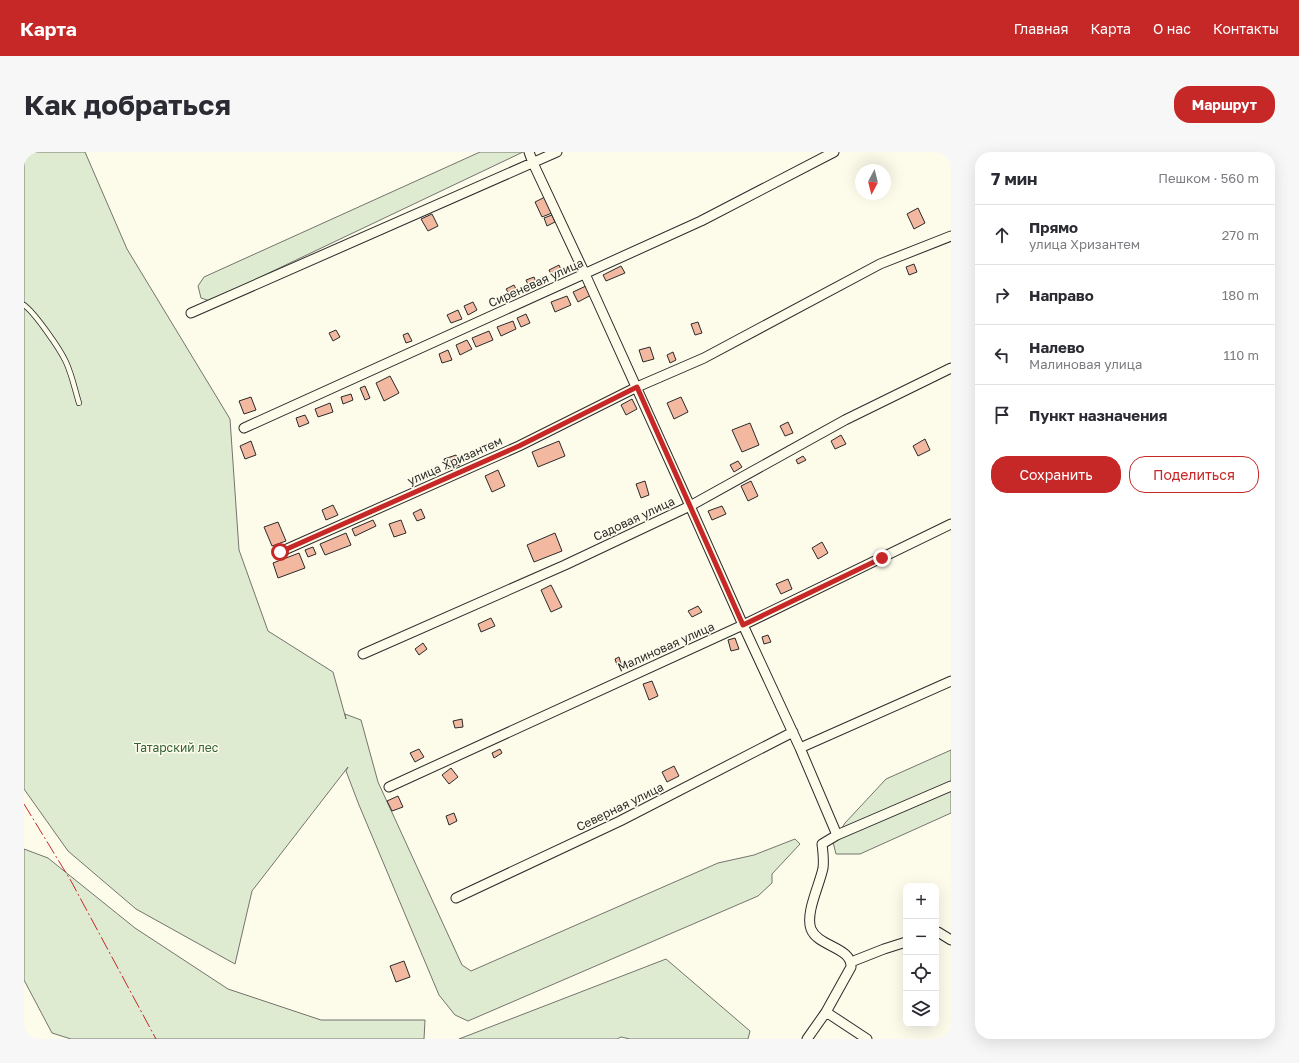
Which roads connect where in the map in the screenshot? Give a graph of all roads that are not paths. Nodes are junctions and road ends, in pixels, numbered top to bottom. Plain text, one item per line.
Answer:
1 (529, 152) edge
2 (557, 152) edge
3 (834, 152) edge
4 (533, 163) junction
5 (951, 236) edge
6 (585, 274) junction
7 (24, 305) edge
8 (191, 313) dead end
9 (951, 368) edge
10 (637, 387) junction
11 (79, 403) dead end
12 (244, 428) dead end
13 (690, 506) junction
14 (951, 524) edge
15 (280, 552) dead end
16 (743, 625) junction
17 (363, 654) dead end
18 (951, 681) edge
19 (793, 732) junction
20 (800, 748) junction
21 (951, 786) edge
22 (389, 787) dead end
23 (837, 835) junction
24 (456, 898) dead end
25 (939, 933) edge
26 (951, 940) edge
27 (903, 943) edge
28 (851, 962) junction
29 (826, 1012) junction
30 (807, 1039) edge
31 (867, 1039) edge

1 - 4 street
2 - 4 street
3 - 6 street, Сиреневая улица
4 - 6 street
4 - 8 street
5 - 10 street, улица Хризантем
6 - 10 street
6 - 12 street, Сиреневая улица
7 - 11 lane
9 - 13 street, Садовая улица
10 - 13 street
10 - 15 street, улица Хризантем
13 - 16 street
13 - 17 street, Садовая улица
14 - 16 street, Малиновая улица
16 - 19 street
16 - 22 street, Малиновая улица
18 - 20 street
19 - 20 street
19 - 24 street, Северная улица
20 - 23 street
21 - 23 street
23 - 28 street
25 - 26 street
27 - 28 street
28 - 29 street
29 - 30 street
29 - 31 street

